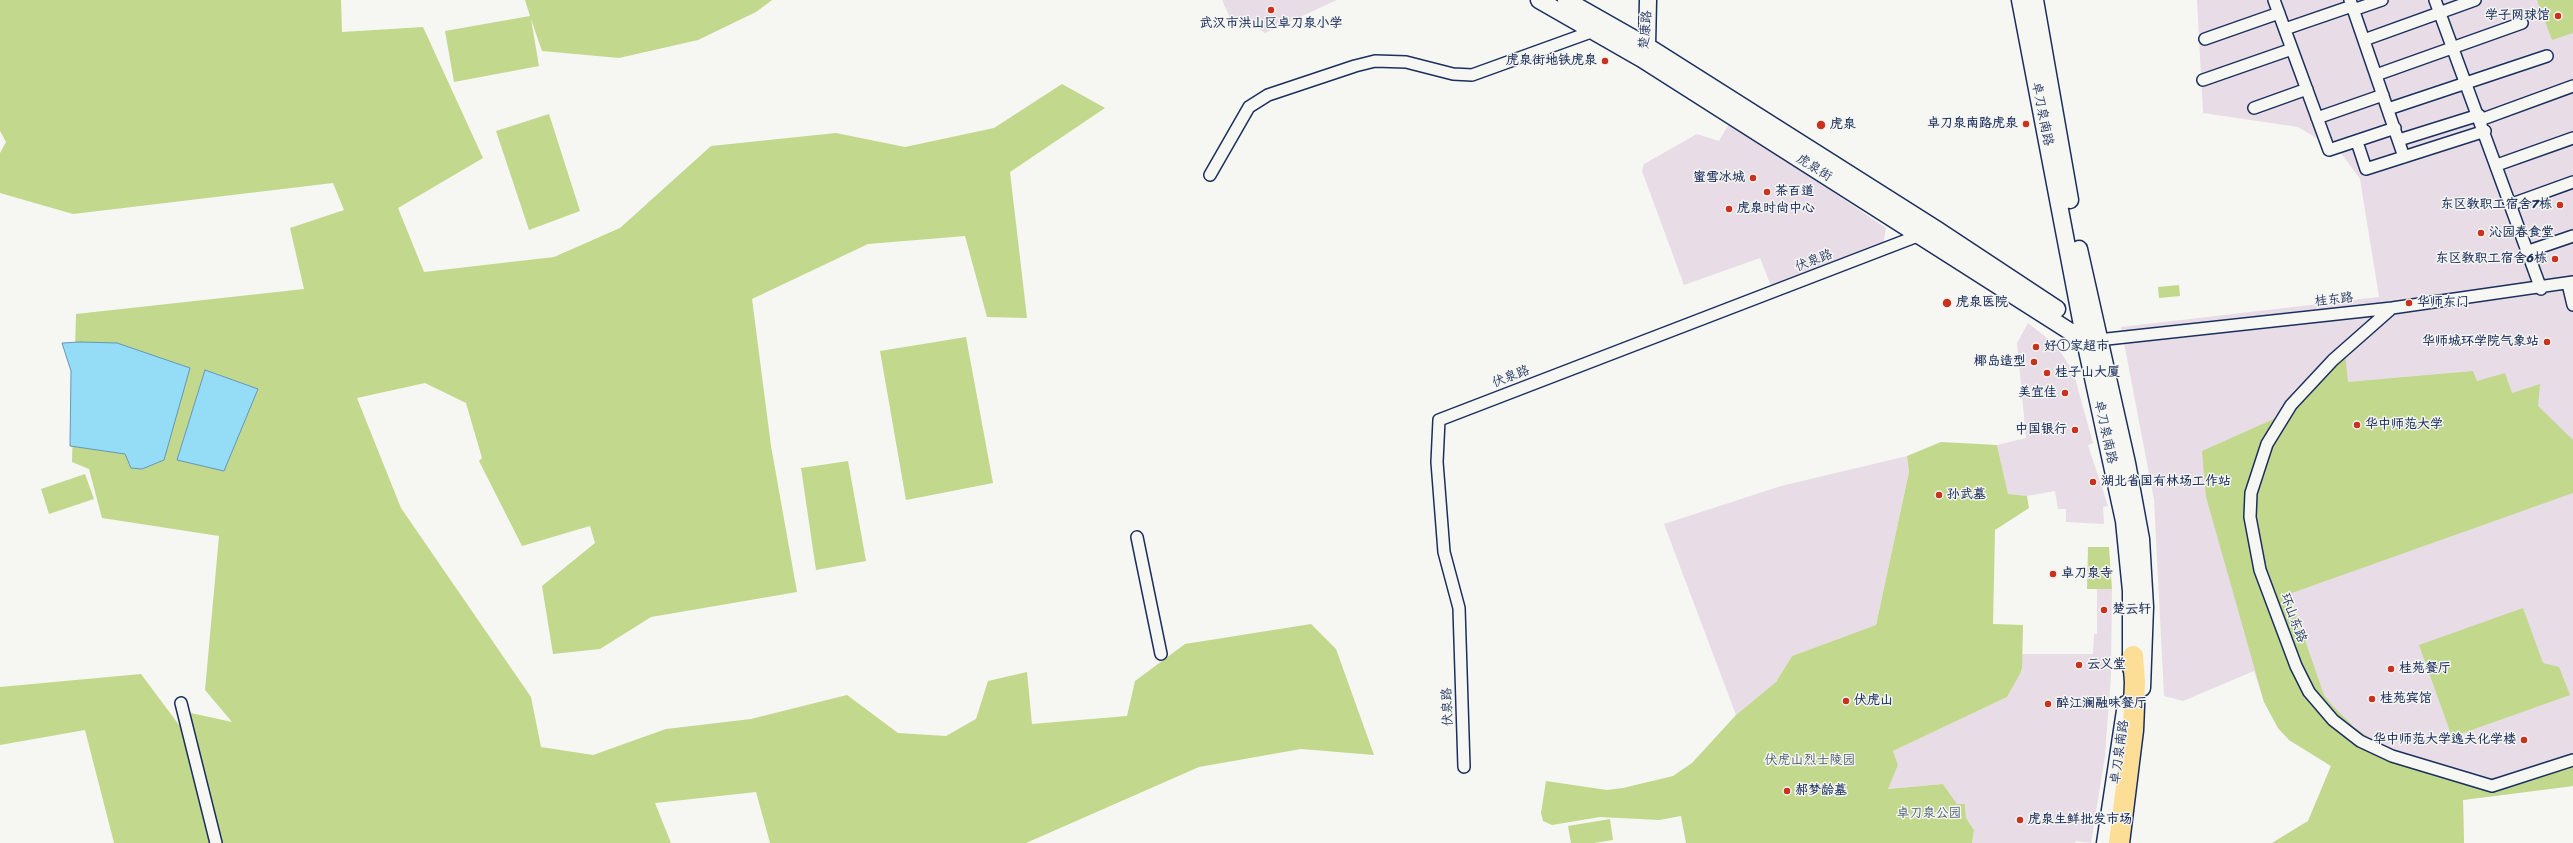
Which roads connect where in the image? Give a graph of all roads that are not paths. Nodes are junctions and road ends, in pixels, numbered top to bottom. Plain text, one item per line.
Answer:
1 (1539, 0) edge
2 (1566, 0) edge
3 (1648, 0) edge
4 (2020, 0) edge
5 (2035, 0) edge
6 (2274, 0) edge
7 (2382, 0) edge
8 (2435, 0) edge
9 (2475, 0) edge
10 (2352, 5) edge
11 (2279, 13) junction
12 (2440, 14) junction
13 (2522, 23) dead end
14 (2285, 29) junction
15 (1591, 32) junction
16 (2205, 39) dead end
17 (2364, 40) junction
18 (2453, 48) junction
19 (2292, 49) junction
20 (1645, 53) junction
21 (2547, 56) dead end
22 (2376, 75) junction
23 (2203, 80) dead end
24 (2467, 84) junction
25 (2573, 86) edge
26 (2307, 89) junction
27 (2383, 95) junction
28 (2254, 108) dead end
29 (2388, 109) junction
30 (2317, 118) junction
31 (2480, 118) junction
32 (2395, 128) junction
33 (2485, 131) junction
34 (2573, 138) edge
35 (2399, 140) junction
36 (2357, 142) junction
37 (2404, 157) junction
38 (2497, 165) junction
39 (1210, 175) dead end
40 (2573, 182) edge
41 (2512, 204) junction
42 (1920, 235) junction
43 (2573, 236) edge
44 (2529, 251) junction
45 (2570, 283) edge
46 (2541, 289) junction
47 (2076, 291) junction
48 (2042, 298) junction
49 (2573, 305) edge
50 (2392, 308) junction
51 (2089, 336) junction
52 (1137, 537) dead end
53 (1161, 654) dead end
54 (2132, 656) joint
55 (181, 704) dead end
56 (2573, 760) edge
57 (1464, 767) dead end
58 (2117, 842) edge
59 (216, 843) edge

1 - 15 main road, 虎泉街
2 - 20 main road, 虎泉街
3 - 20 main road, 楚康路
4 - 47 main road, 卓刀泉南路
5 - 51 main road, 卓刀泉南路
6 - 11 street
7 - 10 street
8 - 12 street
9 - 12 street
10 - 14 street
10 - 17 street
11 - 14 street
11 - 16 street
12 - 17 street
12 - 18 street
13 - 18 street
14 - 19 street
15 - 20 main road, 虎泉街
15 - 39 street
17 - 22 street
18 - 22 street
18 - 24 street
19 - 23 street
19 - 26 street
20 - 42 main road, 虎泉街
20 - 48 main road, 虎泉街
21 - 24 street
22 - 27 street
24 - 29 street
24 - 31 street
25 - 31 street
26 - 28 street
26 - 30 street
27 - 29 street
27 - 30 street
29 - 32 street
30 - 36 street
31 - 33 street
31 - 35 street
32 - 35 street
32 - 36 street
33 - 37 street
33 - 38 street
34 - 38 street
35 - 37 street
36 - 37 street
38 - 41 street
40 - 41 street
41 - 44 street
42 - 51 main road, 虎泉街
42 - 57 street, 伏泉路
43 - 44 street
44 - 46 street
45 - 46 street, 桂东路
45 - 49 street
46 - 50 street, 桂东路
47 - 48 main road
47 - 51 main road, 卓刀泉南路
48 - 51 main road, 虎泉街
50 - 51 street, 桂东路
50 - 56 street, 环山东路
51 - 54 main road, 卓刀泉南路
51 - 58 main road, 卓刀泉南路
52 - 53 street
54 - 58 highway
55 - 59 street

